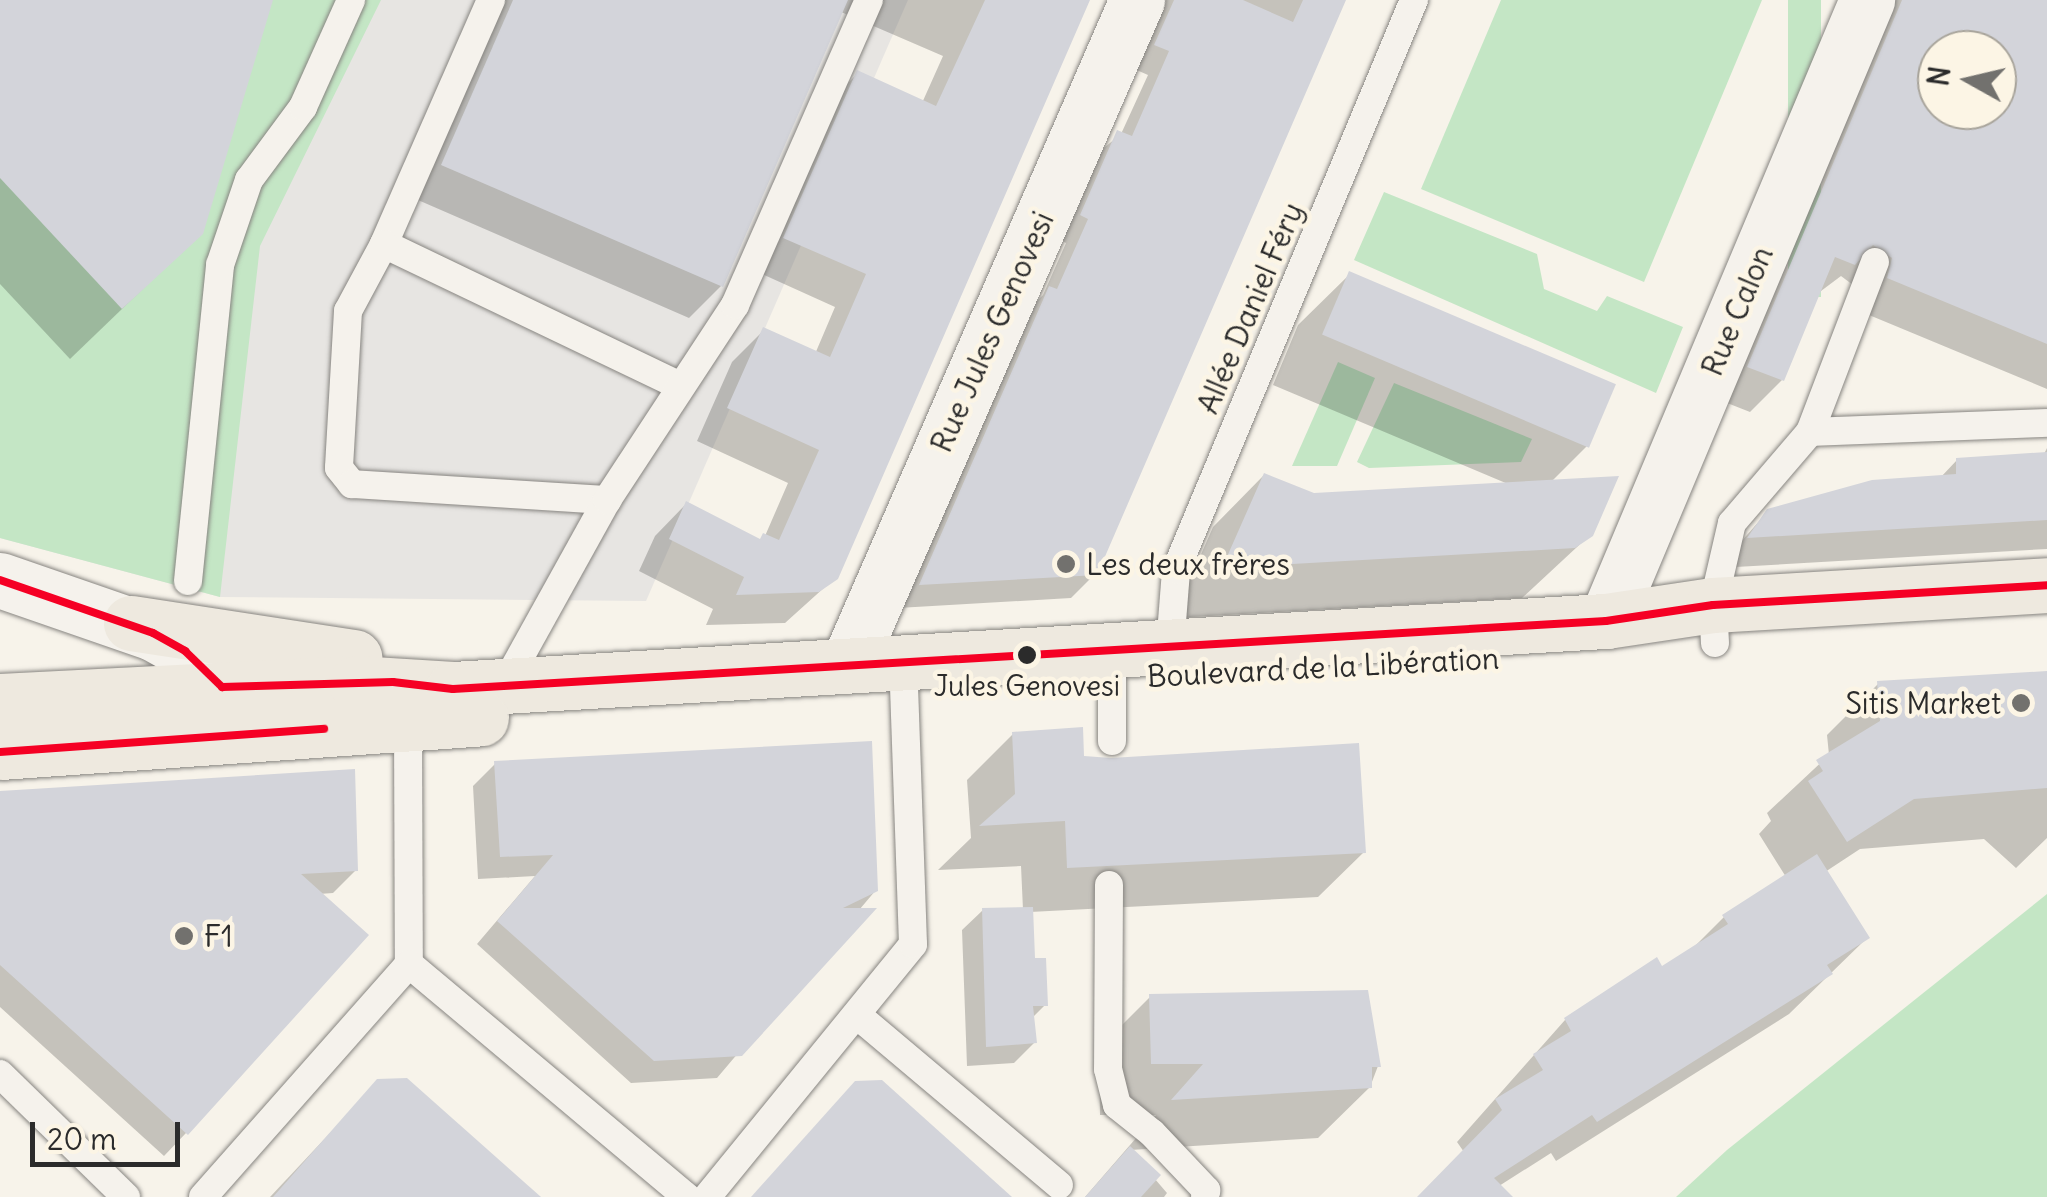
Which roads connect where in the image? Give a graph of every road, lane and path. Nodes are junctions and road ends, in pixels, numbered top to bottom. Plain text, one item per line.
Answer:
1 (351, 0) edge
2 (491, 0) edge
3 (869, 0) edge
4 (1137, 0) edge
5 (1414, 0) edge
6 (1867, 0) edge
7 (384, 244) junction
8 (1875, 262) dead end
9 (678, 385) junction
10 (2047, 423) edge
11 (1810, 432) junction
12 (607, 500) junction
13 (188, 581) dead end
14 (2047, 585) edge
15 (5, 587) edge
16 (1606, 621) junction
17 (2047, 621) edge
18 (131, 622) junction
19 (1714, 624) junction
20 (1170, 647) junction
21 (848, 664) junction
22 (1112, 664) junction
23 (511, 674) junction
24 (904, 676) junction
25 (222, 687) junction
26 (0, 701) edge
27 (408, 723) junction
28 (0, 731) edge
29 (1112, 741) dead end
30 (0, 752) edge
31 (1109, 885) dead end
32 (409, 964) junction
33 (857, 1015) junction
34 (0, 1074) edge
35 (1059, 1184) dead end
36 (126, 1197) edge
37 (203, 1197) edge
38 (687, 1197) edge
39 (707, 1197) edge
40 (1206, 1197) edge

1 - 13 lane
2 - 7 lane
3 - 9 lane
4 - 21 street, Rue Jules Genovesi
5 - 20 lane, Allée Daniel Féry
6 - 16 street, Rue Calon
7 - 9 lane
7 - 12 lane
8 - 11 lane
9 - 12 lane
10 - 11 lane
11 - 19 lane
12 - 23 lane
14 - 19 main road, Boulevard de la Libération
15 - 18 street
16 - 19 main road, Boulevard de la Libération
16 - 20 main road, Boulevard de la Libération
17 - 19 main road, Boulevard de la Libération
18 - 23 main road
18 - 25 street
19 - 22 main road, Boulevard de la Libération
20 - 22 main road, Boulevard de la Libération
21 - 23 main road, Boulevard de la Libération
21 - 24 main road, Boulevard de la Libération
22 - 24 main road, Boulevard de la Libération
22 - 29 lane
23 - 25 main road, Boulevard de la Libération
24 - 27 main road, Boulevard de la Libération
24 - 33 lane
25 - 26 main road, Boulevard de la Libération
25 - 28 main road
27 - 30 main road, Boulevard de la Libération
27 - 32 lane
31 - 40 lane
32 - 37 lane
32 - 38 lane
33 - 35 lane
33 - 39 lane
34 - 36 lane

